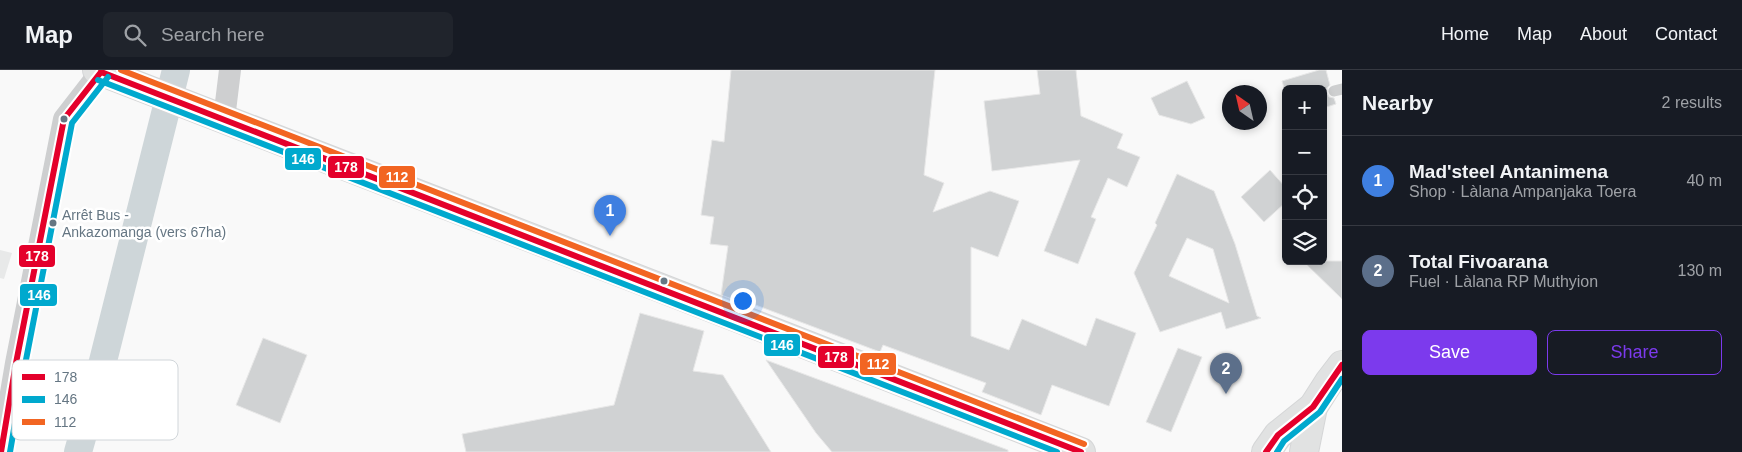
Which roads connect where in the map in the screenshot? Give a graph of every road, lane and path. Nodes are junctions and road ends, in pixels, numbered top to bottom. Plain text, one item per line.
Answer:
1 (100, 70) edge
2 (230, 70) edge
3 (224, 118) junction
4 (17, 360) edge
5 (1338, 378) edge
6 (12, 387) edge
7 (1313, 408) junction
8 (1, 452) edge
9 (1081, 452) edge
10 (1266, 452) edge
11 (1304, 452) edge

1 - 3 main road
1 - 4 street
2 - 3 street
3 - 9 main road
5 - 7 main road
6 - 8 street
7 - 10 main road
7 - 11 main road

